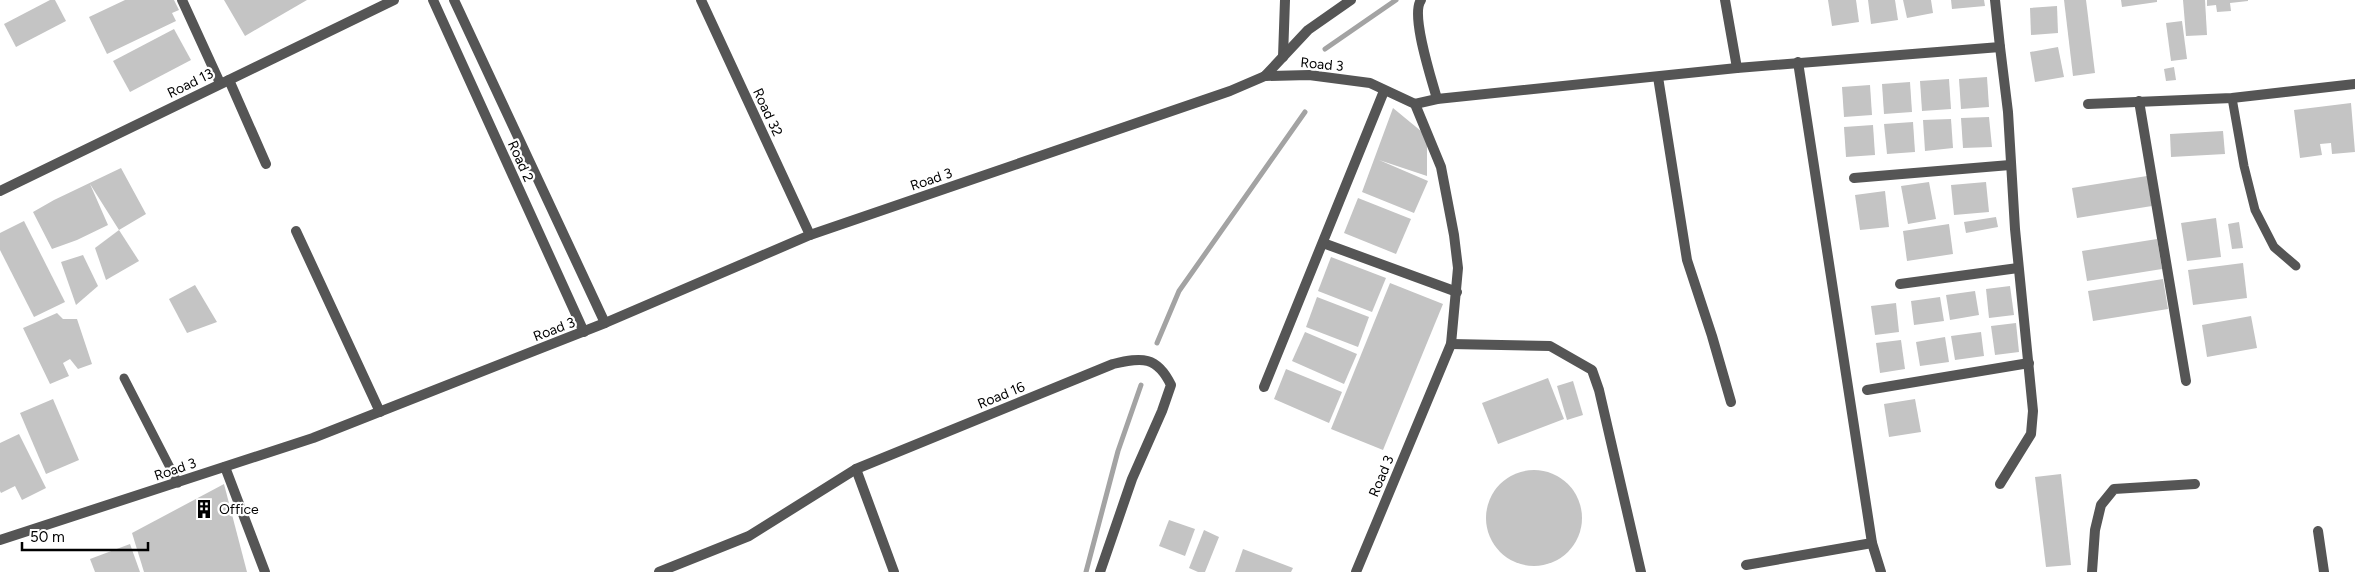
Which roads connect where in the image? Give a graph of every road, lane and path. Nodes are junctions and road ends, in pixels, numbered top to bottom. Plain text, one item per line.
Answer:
1 (182, 0) edge
2 (394, 0) edge
3 (433, 0) edge
4 (454, 0) edge
5 (701, 0) edge
6 (1285, 0) edge
7 (1351, 0) edge
8 (1421, 0) edge
9 (1725, 0) edge
10 (1995, 0) edge
11 (2000, 47) junction
12 (1283, 56) junction
13 (1798, 62) junction
14 (1737, 68) junction
15 (1265, 76) junction
16 (1658, 77) junction
17 (224, 82) junction
18 (2355, 84) edge
19 (1384, 91) junction
20 (2232, 98) junction
21 (1437, 99) junction
22 (2139, 101) junction
23 (1415, 104) junction
24 (2088, 104) dead end
25 (266, 164) dead end
26 (2010, 165) junction
27 (1854, 178) dead end
28 (0, 191) edge
29 (296, 231) dead end
30 (810, 235) junction
31 (1323, 243) junction
32 (2296, 266) dead end
33 (2018, 268) junction
34 (1900, 284) dead end
35 (1457, 292) junction
36 (605, 323) junction
37 (584, 332) junction
38 (1451, 344) junction
39 (2029, 363) junction
40 (124, 378) dead end
41 (2186, 382) dead end
42 (1264, 387) dead end
43 (1868, 390) dead end
44 (1731, 402) dead end
45 (380, 412) junction
46 (225, 467) junction
47 (856, 469) junction
48 (178, 483) junction
49 (2000, 484) dead end
50 (2195, 484) dead end
51 (2318, 531) dead end
52 (0, 540) edge
53 (1872, 543) junction
54 (1746, 564) dead end
55 (265, 572) edge
56 (659, 572) edge
57 (894, 572) edge
58 (1100, 572) edge
59 (1356, 572) edge
60 (1641, 572) edge
61 (1881, 572) edge
62 (2092, 572) edge
63 (2324, 572) edge

1 - 17 street
2 - 17 street, Road 13
3 - 37 street, Road 2
4 - 36 street, Road 2
5 - 30 street, Road 32
6 - 12 street
7 - 12 street
8 - 21 street
9 - 14 street
10 - 11 street
11 - 13 street
11 - 26 street
12 - 15 street
13 - 14 street
13 - 53 street
14 - 16 street
15 - 19 street, Road 3
15 - 30 street, Road 3
16 - 21 street
16 - 44 street
17 - 25 street
17 - 28 street, Road 13
18 - 20 street
19 - 23 street, Road 3
19 - 31 street
20 - 22 street
20 - 32 lane
21 - 23 street
22 - 24 street
22 - 41 street
23 - 35 street, Road 3
26 - 27 street
26 - 33 street
29 - 45 street
30 - 36 street, Road 3
31 - 35 street
31 - 42 street
33 - 34 street
33 - 39 street
35 - 38 street, Road 3
36 - 37 street, Road 3
37 - 45 street, Road 3
38 - 59 street, Road 3
38 - 60 street
39 - 43 street
39 - 49 street
40 - 48 lane
45 - 46 street, Road 3
46 - 48 street, Road 3
46 - 55 street
47 - 56 street, Road 16
47 - 57 street
47 - 58 street, Road 16
48 - 52 street, Road 3
50 - 62 street
51 - 63 street
53 - 54 street
53 - 61 street

